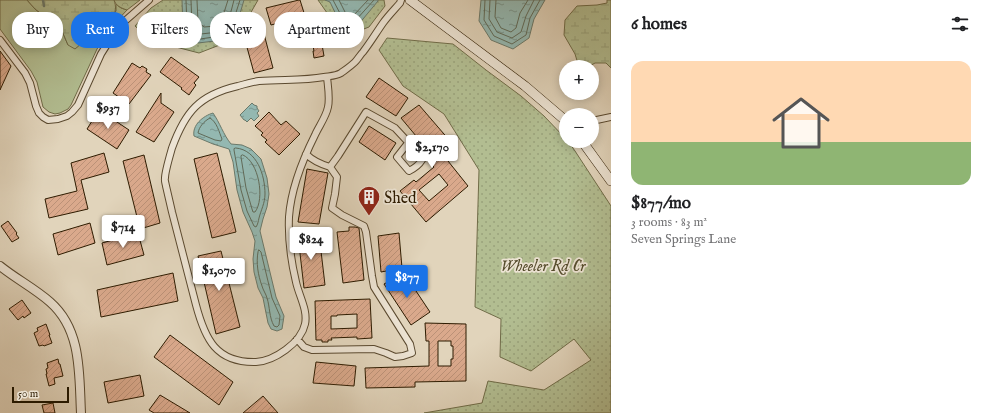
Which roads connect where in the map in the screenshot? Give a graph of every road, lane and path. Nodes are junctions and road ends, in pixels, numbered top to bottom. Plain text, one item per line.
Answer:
1 (149, 0) edge
2 (401, 0) edge
3 (410, 0) edge
4 (0, 40) edge
5 (327, 77) junction
6 (559, 115) edge
7 (611, 117) edge
8 (599, 120) edge
9 (408, 143) junction
10 (587, 148) edge
11 (306, 154) junction
12 (330, 167) junction
13 (611, 181) edge
14 (0, 266) edge
15 (297, 339) junction
16 (81, 413) edge

1 - 4 street
2 - 5 street
3 - 6 main road
5 - 11 street
5 - 15 street
7 - 8 street
9 - 9 street
9 - 12 street
10 - 13 main road
11 - 12 street
11 - 15 street
12 - 15 street
14 - 16 street

